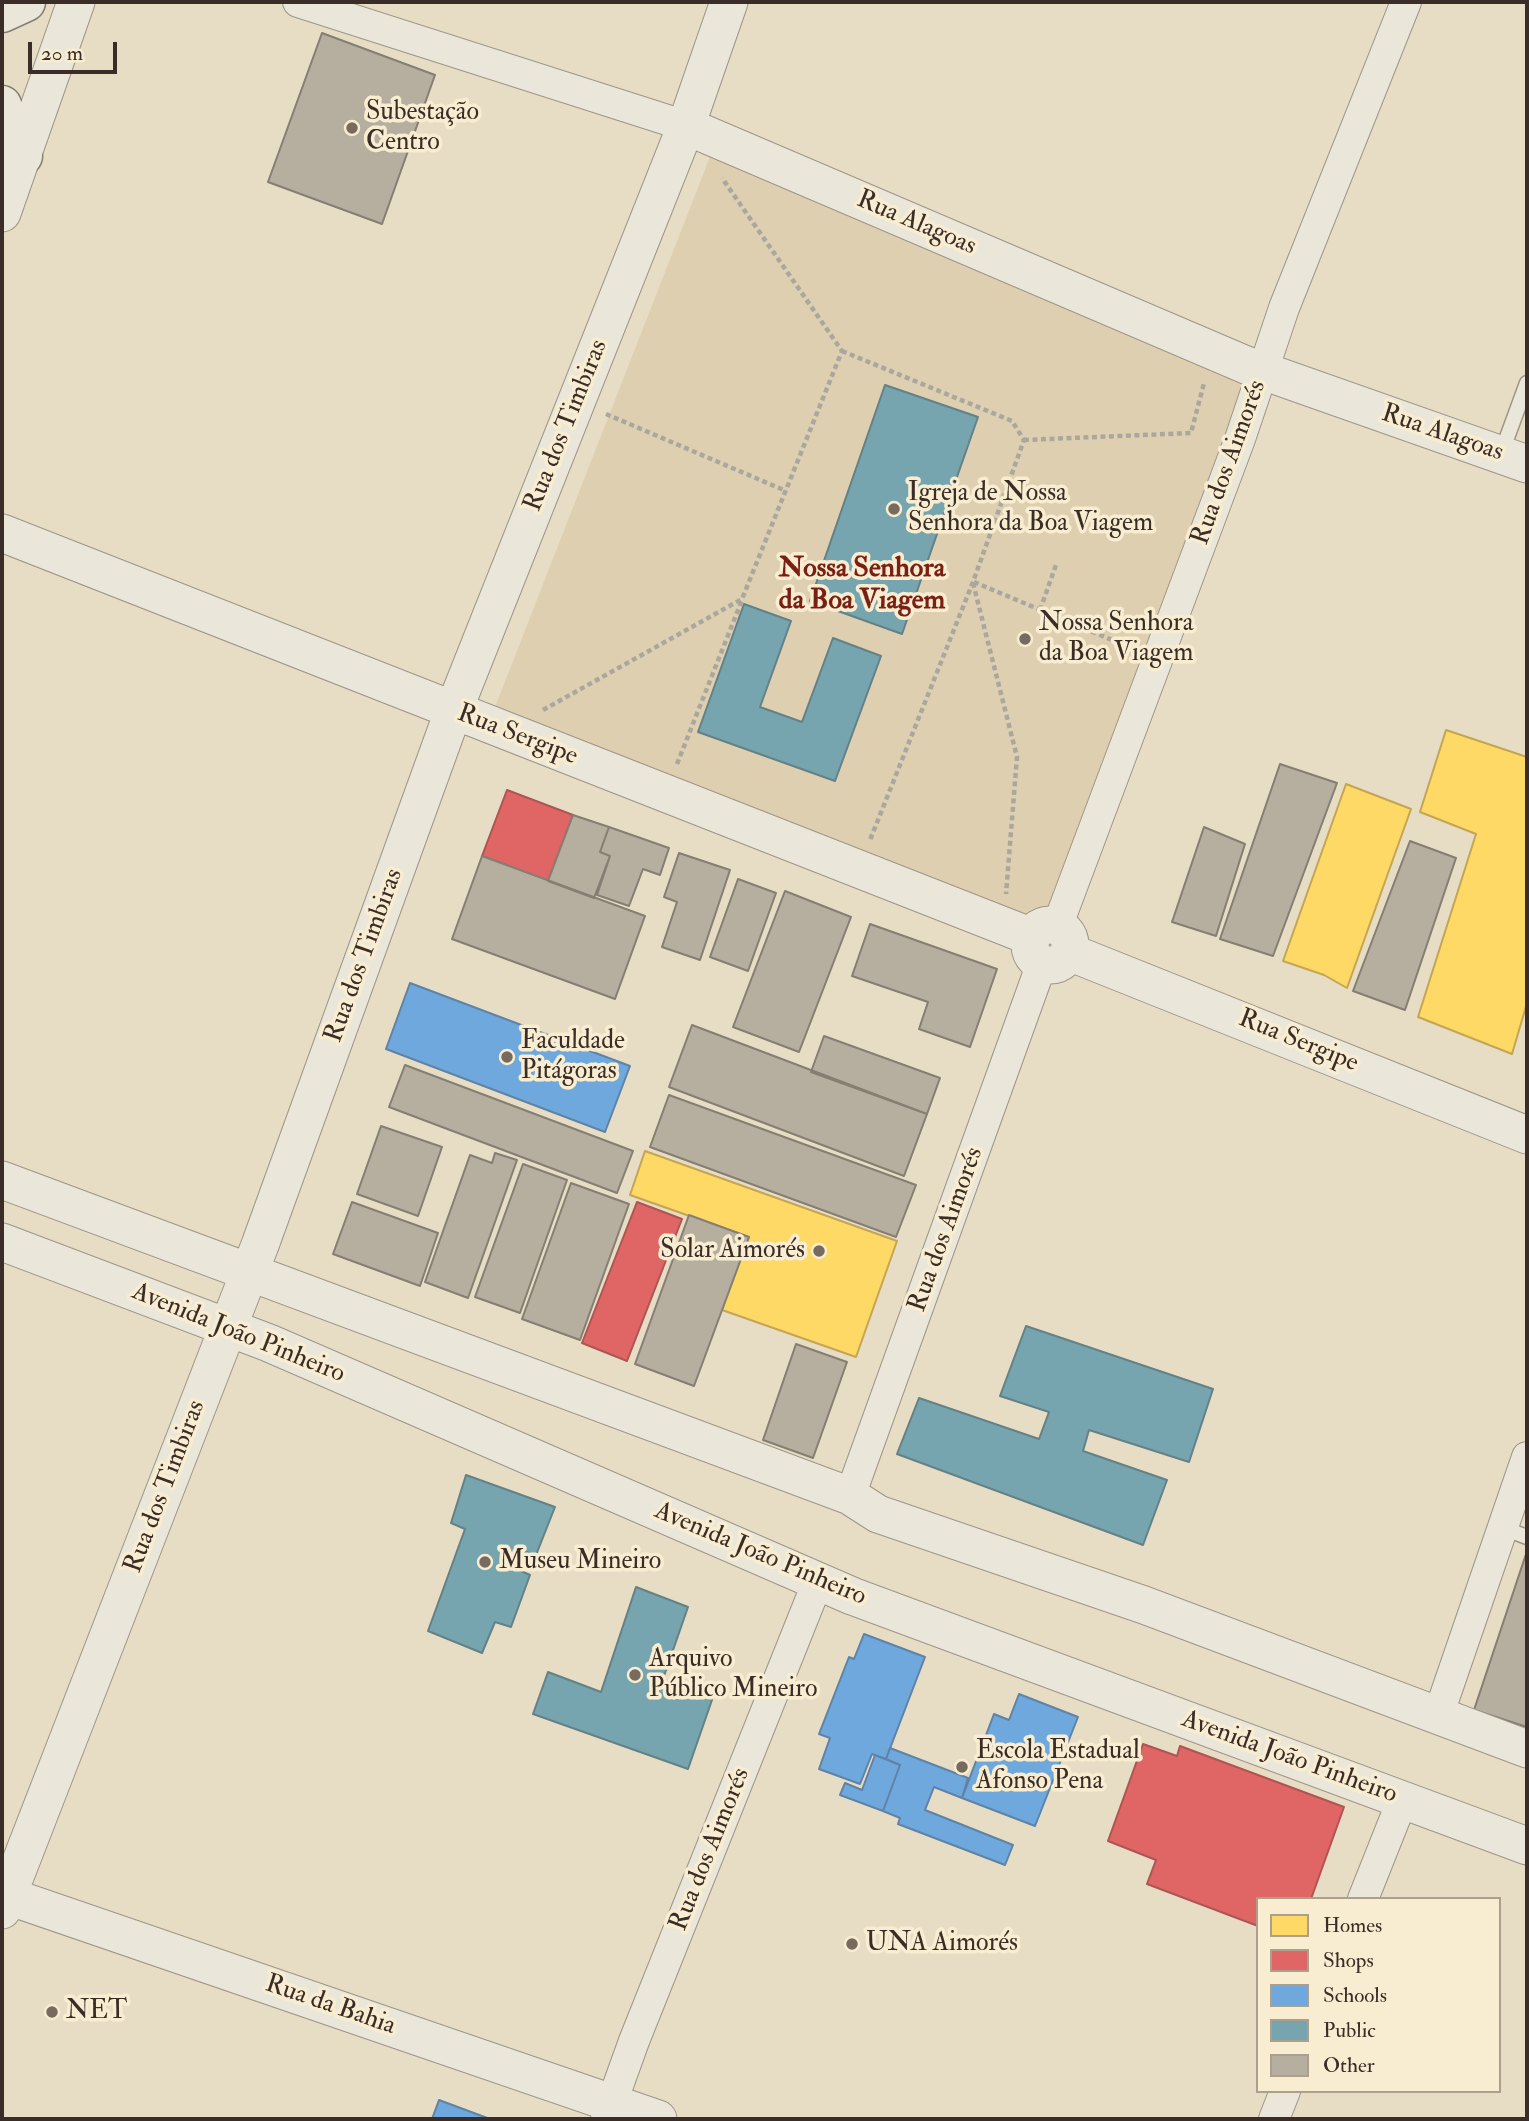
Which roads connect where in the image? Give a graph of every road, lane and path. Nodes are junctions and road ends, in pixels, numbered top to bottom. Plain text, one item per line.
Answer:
1 (26, 2) edge
2 (76, 2) edge
3 (298, 2) edge
4 (729, 2) edge
5 (1406, 2) edge
6 (2, 13) edge
7 (2, 105) edge
8 (686, 126) junction
9 (23, 156) junction
10 (717, 171) dead end
11 (2, 214) edge
12 (842, 351) junction
13 (1213, 352) junction
14 (1263, 371) junction
15 (1527, 383) edge
16 (577, 402) junction
17 (1024, 440) junction
18 (1514, 460) edge
19 (786, 491) junction
20 (2, 533) edge
21 (1057, 562) dead end
22 (973, 582) junction
23 (742, 599) junction
24 (1041, 610) junction
25 (1158, 660) junction
26 (453, 712) junction
27 (505, 731) junction
28 (666, 794) junction
29 (858, 870) junction
30 (1041, 941) junction
31 (1527, 1135) edge
32 (2, 1180) edge
33 (2, 1242) edge
34 (249, 1271) junction
35 (227, 1327) junction
36 (1527, 1457) edge
37 (850, 1496) junction
38 (1515, 1532) edge
39 (818, 1581) junction
40 (1438, 1716) junction
41 (1527, 1749) edge
42 (1402, 1801) junction
43 (1527, 1846) edge
44 (1364, 1897) edge
45 (3, 1900) edge
46 (1284, 2093) edge
47 (609, 2111) edge
48 (658, 2119) edge
49 (1274, 2119) edge

1 - 6 main road
2 - 9 street
3 - 8 street, Rua Alagoas
4 - 8 street, Rua dos Timbiras
5 - 14 street, Rua dos Aimorés
7 - 9 main road
8 - 13 street, Rua Alagoas
8 - 16 street, Rua dos Timbiras
9 - 11 street
10 - 12 path
12 - 17 path
12 - 19 path
13 - 14 street, Rua Alagoas
13 - 17 path
14 - 18 street, Rua Alagoas
14 - 25 street, Rua dos Aimorés
15 - 18 lane
16 - 19 path
16 - 26 street, Rua dos Timbiras
17 - 22 path
19 - 23 path
20 - 26 street, Rua Sergipe
21 - 24 path
22 - 24 path
22 - 29 path
22 - 30 path
23 - 27 path
23 - 28 path
24 - 25 path
25 - 30 street, Rua dos Aimorés
26 - 27 street, Rua Sergipe
26 - 34 street, Rua dos Timbiras
27 - 28 street, Rua Sergipe
28 - 29 street, Rua Sergipe
29 - 30 street, Rua Sergipe
30 - 31 street, Rua Sergipe
30 - 37 street, Rua dos Aimorés
32 - 34 street
33 - 35 street, Avenida João Pinheiro
34 - 35 street, Rua dos Timbiras
34 - 37 street
35 - 39 street, Avenida João Pinheiro
35 - 45 street, Rua dos Timbiras
36 - 38 street
37 - 40 street
38 - 40 street
39 - 42 street, Avenida João Pinheiro
39 - 47 street, Rua dos Aimorés
40 - 41 street
42 - 43 street, Avenida João Pinheiro
42 - 44 street
45 - 47 street, Rua da Bahia
46 - 49 street
47 - 48 street, Rua da Bahia

